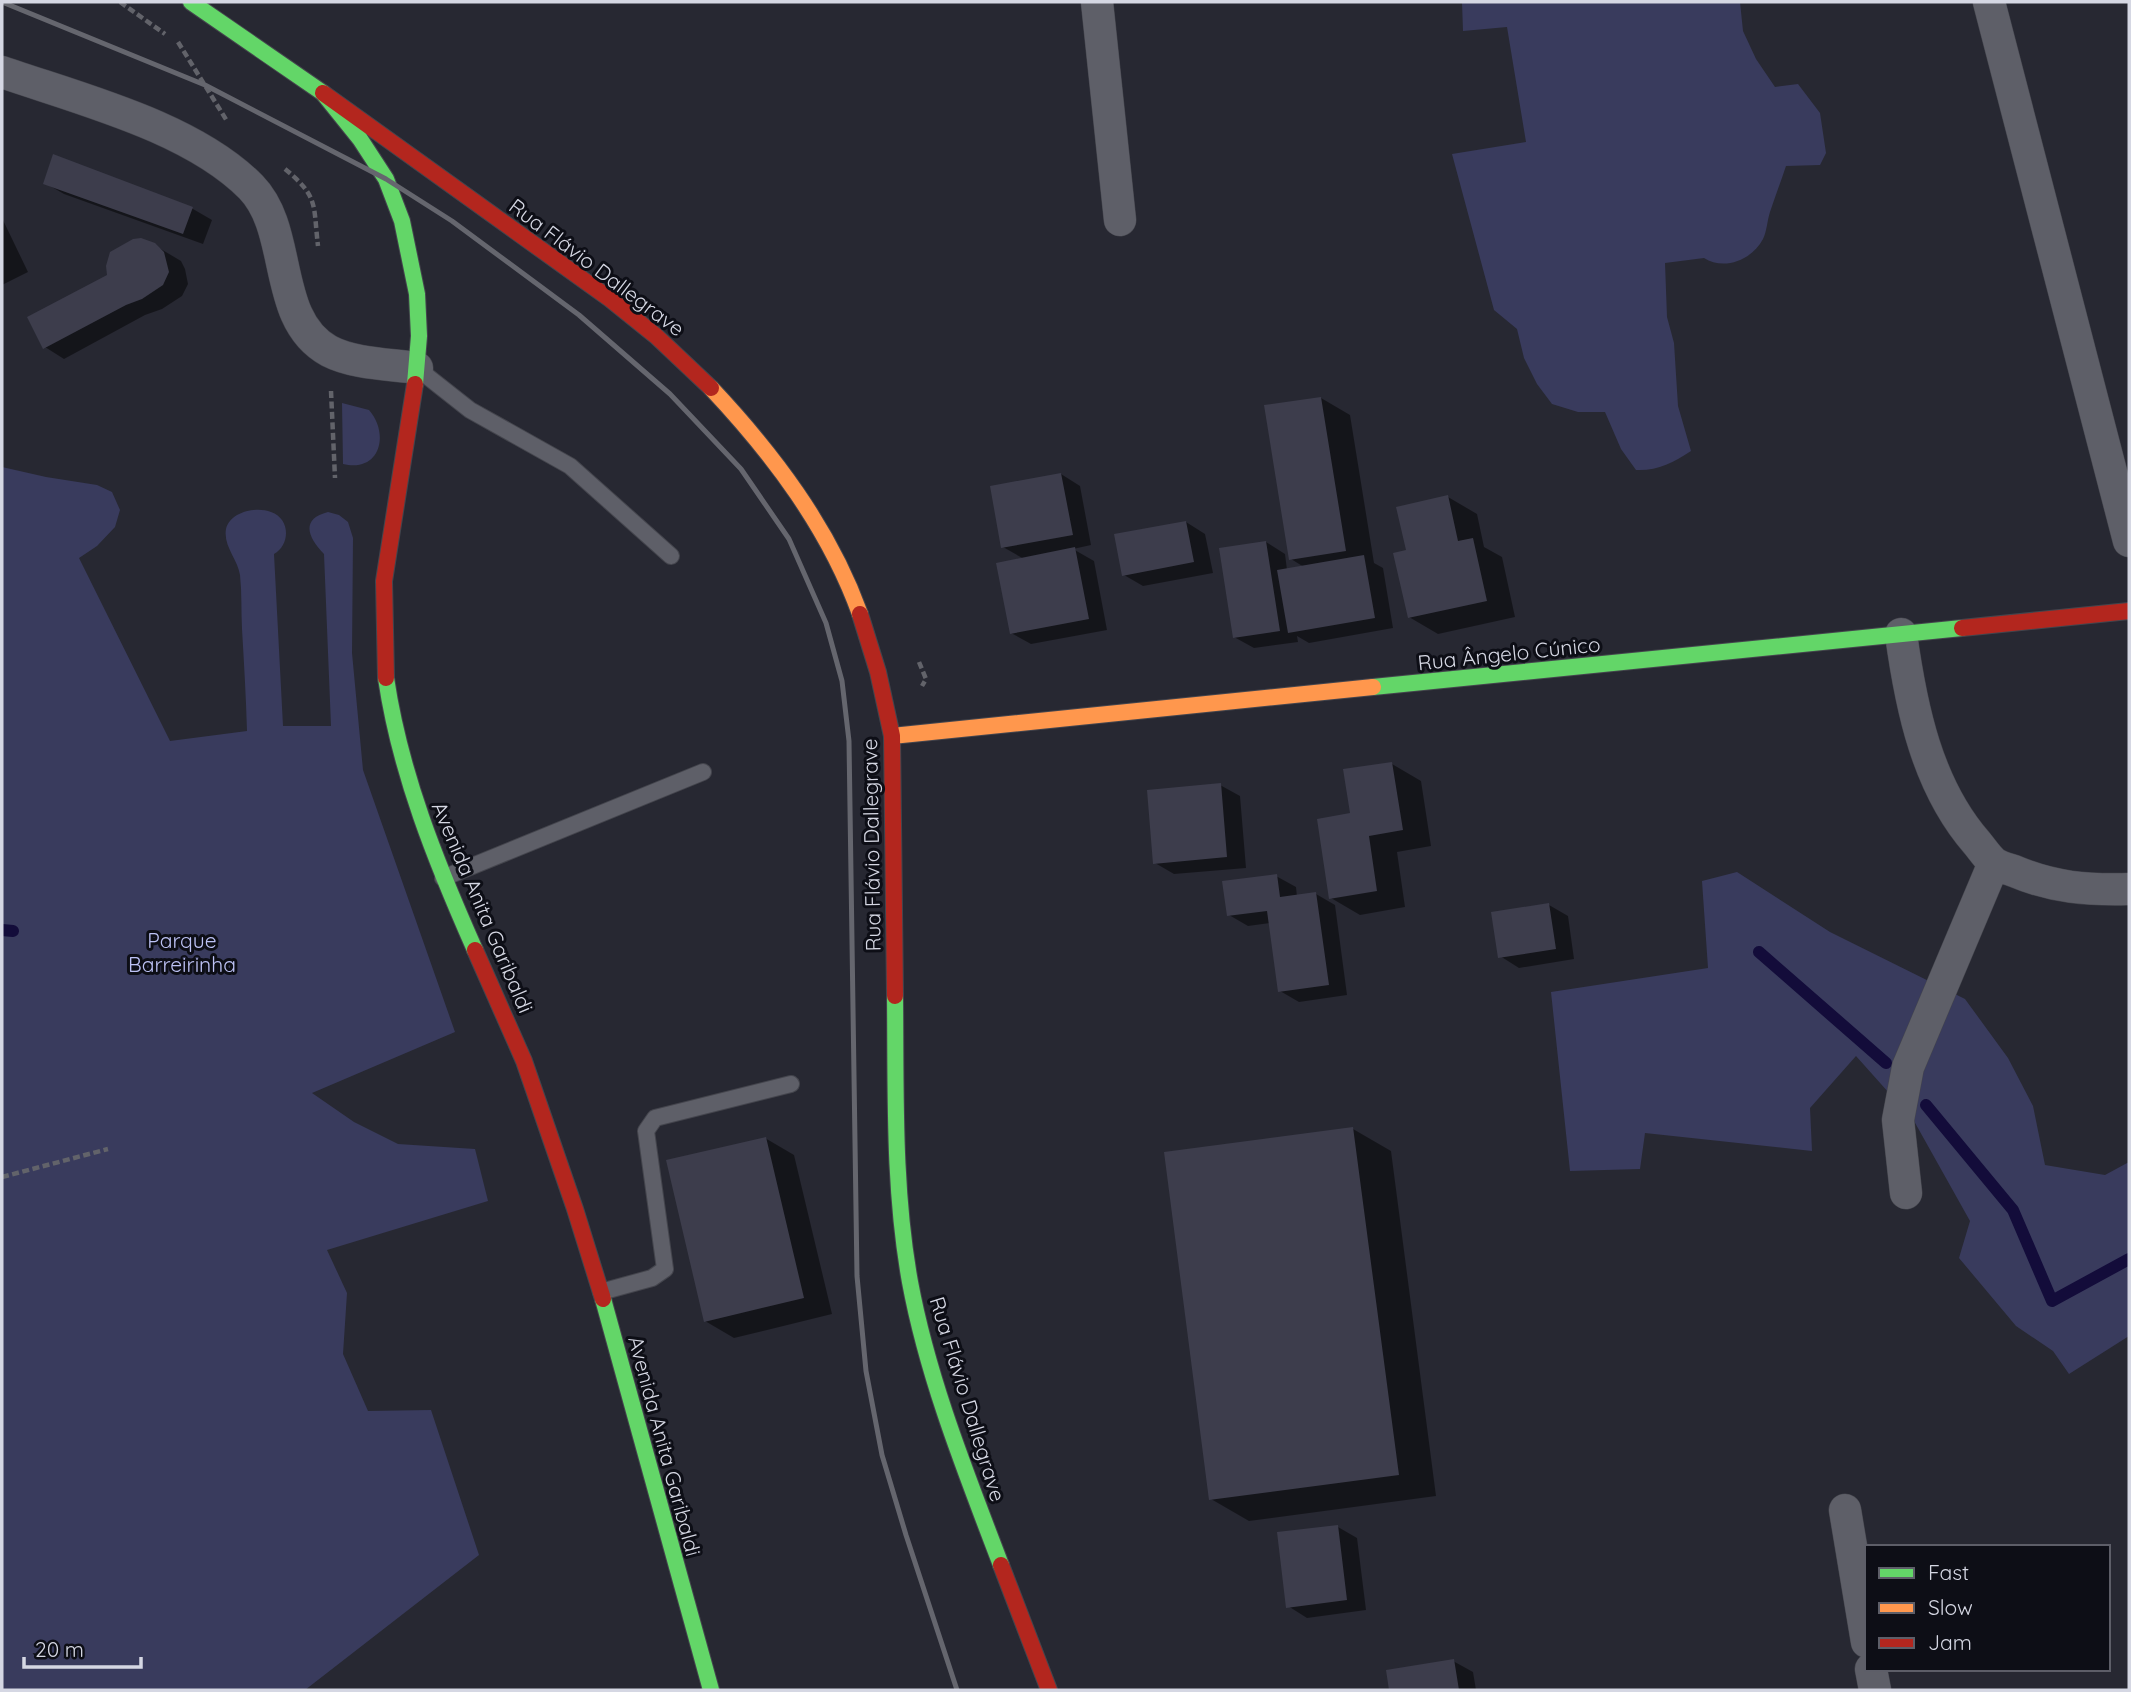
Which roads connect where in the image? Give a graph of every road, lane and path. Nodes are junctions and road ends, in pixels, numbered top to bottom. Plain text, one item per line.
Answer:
1 (191, 2) edge
2 (1097, 2) edge
3 (1989, 2) edge
4 (2, 72) edge
5 (323, 93) junction
6 (1120, 220) dead end
7 (417, 368) junction
8 (330, 385) dead end
9 (335, 478) dead end
10 (2129, 541) edge
11 (671, 556) dead end
12 (2129, 611) edge
13 (1902, 634) junction
14 (892, 736) junction
15 (703, 772) dead end
16 (1994, 863) junction
17 (443, 878) junction
18 (2129, 889) edge
19 (792, 1084) dead end
20 (108, 1149) dead end
21 (2, 1177) edge
22 (1906, 1193) dead end
23 (601, 1292) junction
24 (1845, 1510) dead end
25 (1865, 1630) edge
26 (1871, 1671) edge
27 (711, 1690) edge
28 (1049, 1690) edge
29 (1875, 1690) edge

1 - 5 street, Avenida Anita Garibaldi
2 - 6 street
3 - 10 street
4 - 7 street
5 - 7 street, Avenida Anita Garibaldi
5 - 14 street, Rua Flávio Dallegrave
7 - 11 lane
7 - 17 street, Avenida Anita Garibaldi
8 - 9 path
12 - 13 street, Rua Ângelo Cúnico
13 - 14 street, Rua Ângelo Cúnico
13 - 16 street
14 - 28 street, Rua Flávio Dallegrave
15 - 17 lane
16 - 18 street
16 - 22 street
17 - 23 street, Avenida Anita Garibaldi
19 - 23 lane
20 - 21 path
23 - 27 street, Avenida Anita Garibaldi
24 - 25 street
26 - 29 street

